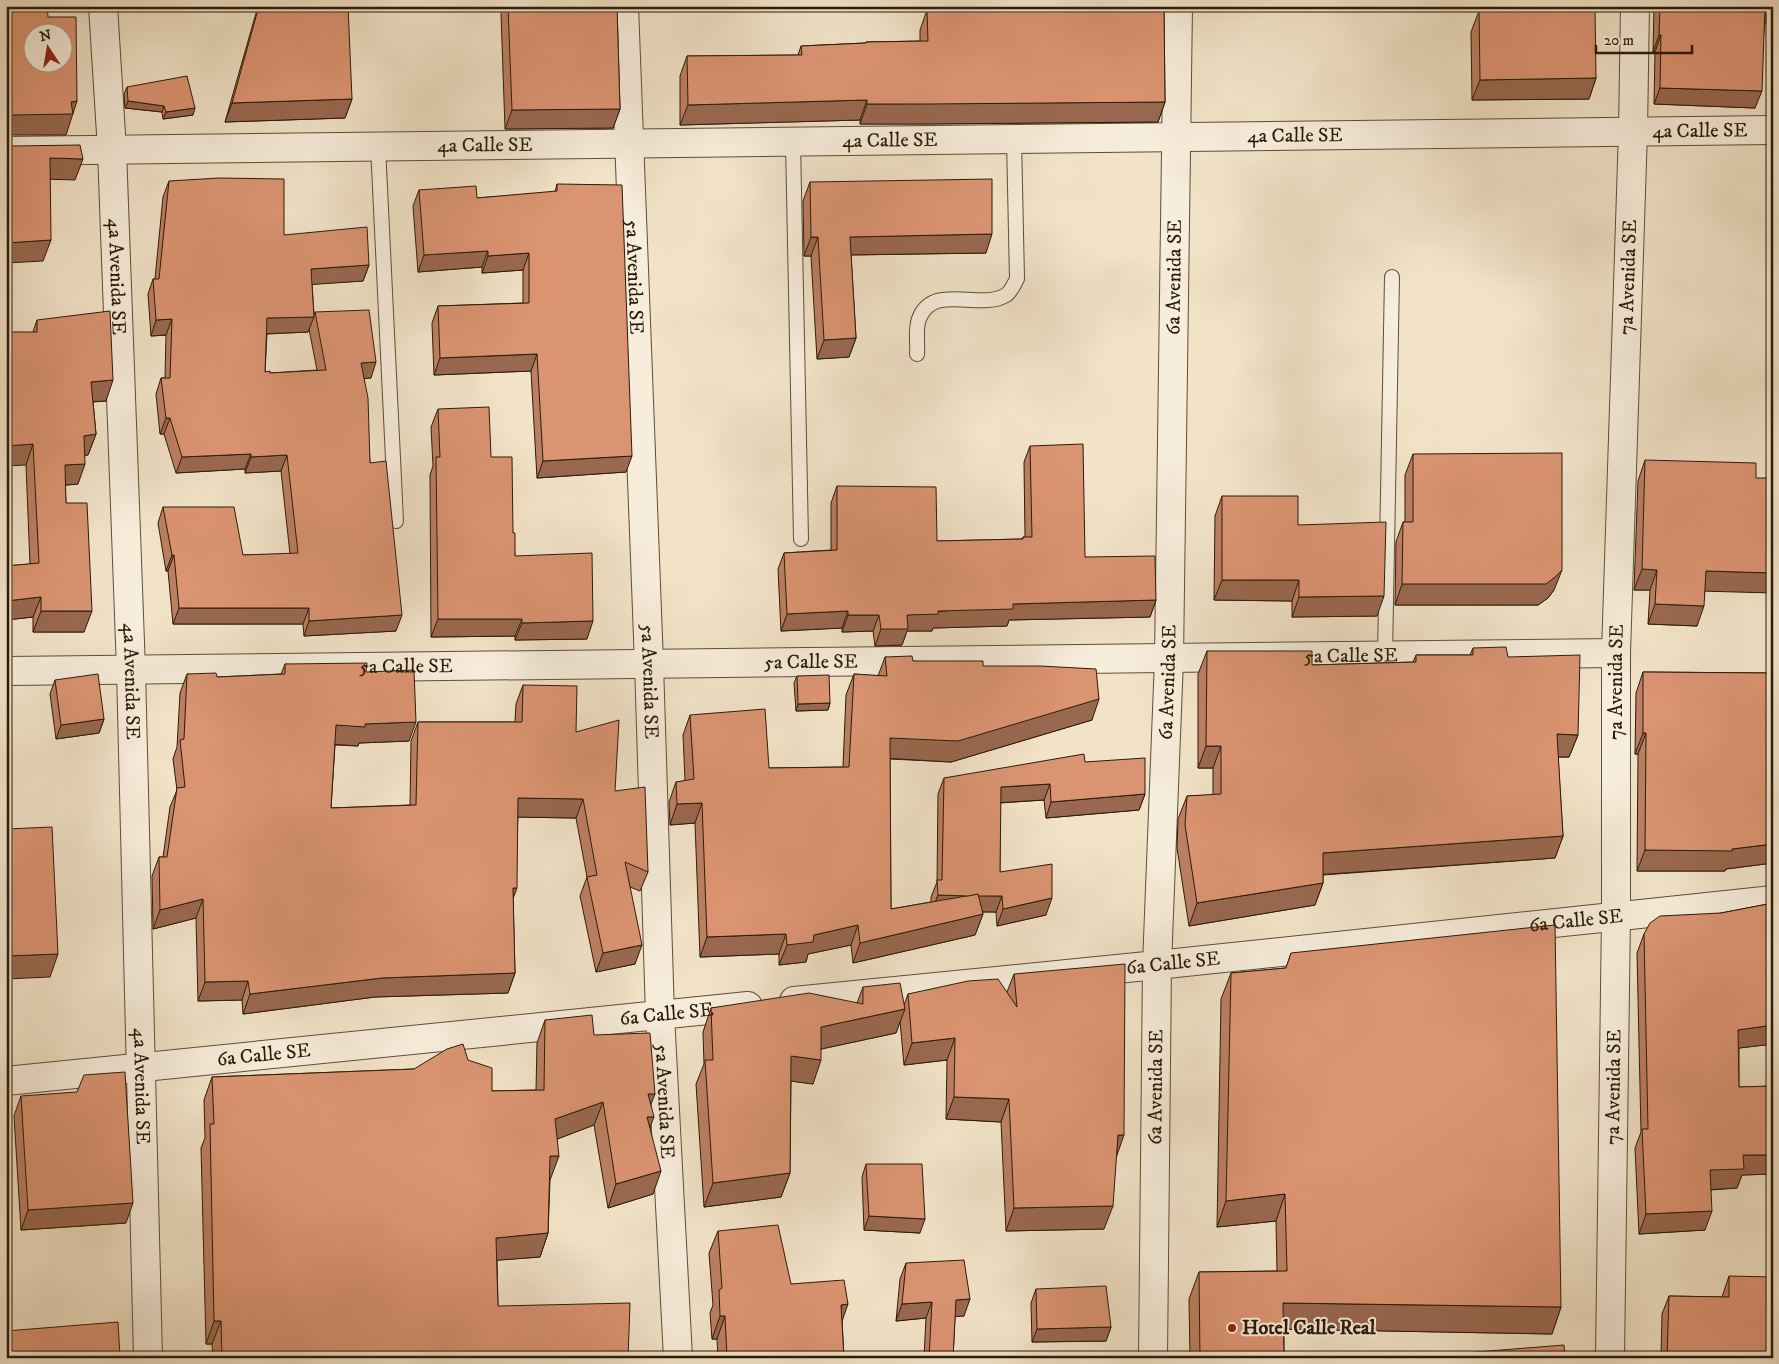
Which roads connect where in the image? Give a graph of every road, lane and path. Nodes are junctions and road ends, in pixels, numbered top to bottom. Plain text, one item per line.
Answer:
1 (103, 6) edge
2 (624, 6) edge
3 (1178, 6) edge
4 (1635, 6) edge
5 (1773, 130) edge
6 (1633, 131) junction
7 (1176, 137) junction
8 (1014, 139) junction
9 (793, 142) junction
10 (628, 143) junction
11 (378, 146) junction
12 (112, 150) junction
13 (6, 151) edge
14 (1392, 277) dead end
15 (918, 354) dead end
16 (396, 521) dead end
17 (801, 539) dead end
18 (1616, 653) junction
19 (1385, 656) junction
20 (1169, 659) junction
21 (649, 664) junction
22 (130, 670) junction
23 (6, 671) edge
24 (1773, 900) edge
25 (1616, 916) junction
26 (1157, 965) junction
27 (660, 1015) junction
28 (141, 1068) junction
29 (6, 1081) edge
30 (148, 1358) edge
31 (678, 1358) edge
32 (1153, 1358) edge
33 (1610, 1358) edge

1 - 12 street, 4a Avenida SE
2 - 10 street, 5a Avenida SE
3 - 7 street, 6a Avenida SE
4 - 6 street, 7a Avenida SE
5 - 6 street, 4a Calle SE
6 - 7 street, 4a Calle SE
6 - 18 street, 7a Avenida SE
7 - 8 street, 4a Calle SE
7 - 20 street, 6a Avenida SE
8 - 9 street, 4a Calle SE
8 - 15 lane
9 - 10 street, 4a Calle SE
9 - 17 lane
10 - 11 street, 4a Calle SE
10 - 21 street, 5a Avenida SE
11 - 12 street, 4a Calle SE
11 - 16 lane
12 - 13 street, 4a Calle SE
12 - 22 street, 4a Avenida SE
14 - 19 lane
18 - 19 street, 5a Calle SE
18 - 25 street, 7a Avenida SE
19 - 20 street, 5a Calle SE
20 - 21 street, 5a Calle SE
20 - 26 street, 6a Avenida SE
21 - 22 street, 5a Calle SE
21 - 27 street, 5a Avenida SE
22 - 23 street, 5a Calle SE
22 - 28 street, 4a Avenida SE
24 - 25 street, 6a Calle SE
25 - 26 street, 6a Calle SE
25 - 33 street, 7a Avenida SE
26 - 27 street, 6a Calle SE
26 - 32 street, 6a Avenida SE
27 - 28 street, 6a Calle SE
27 - 31 street, 5a Avenida SE
28 - 29 street, 6a Calle SE
28 - 30 street, 4a Avenida SE

